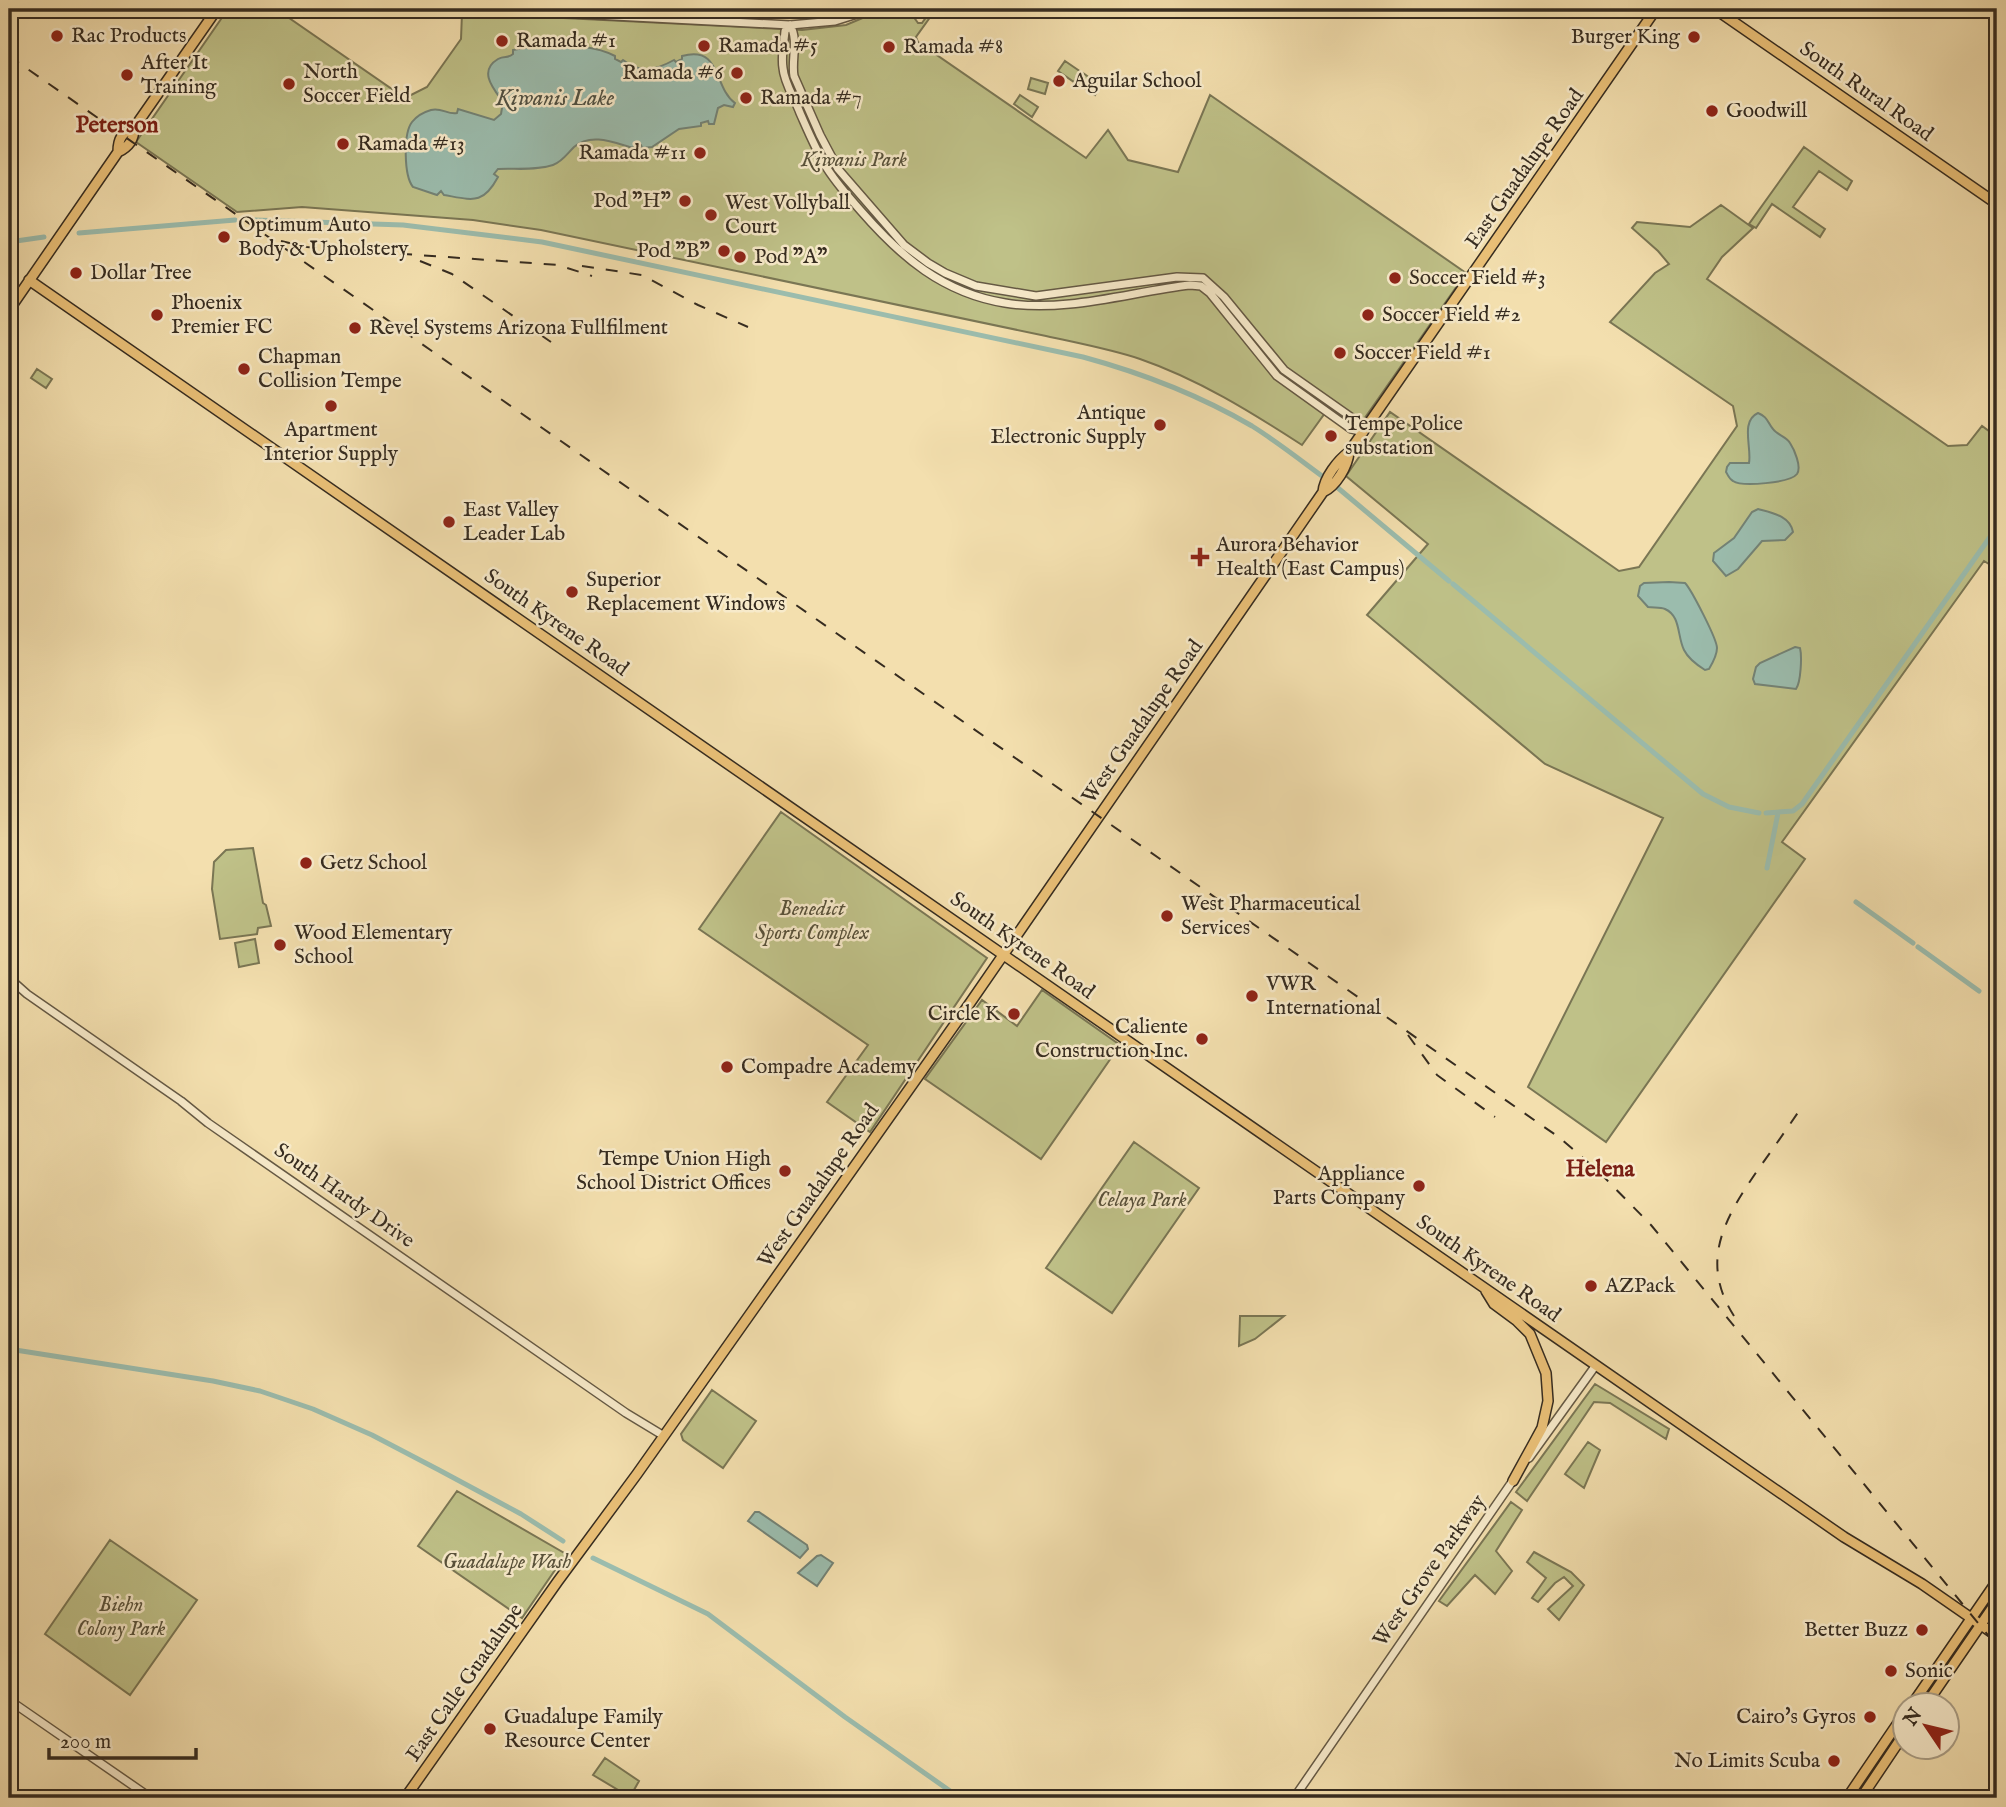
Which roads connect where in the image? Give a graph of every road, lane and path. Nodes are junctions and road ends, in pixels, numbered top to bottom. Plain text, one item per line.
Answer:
1 (217, 9) edge
2 (477, 9) edge
3 (873, 9) edge
4 (1656, 9) edge
5 (1715, 9) edge
6 (790, 25) junction
7 (784, 46) junction
8 (793, 46) junction
9 (831, 158) junction
10 (824, 163) junction
11 (1997, 204) edge
12 (29, 280) junction
13 (1094, 289) junction
14 (1095, 299) junction
15 (1234, 308) junction
16 (9, 310) edge
17 (1226, 314) junction
18 (1294, 378) junction
19 (1289, 386) junction
20 (1336, 407) junction
21 (1331, 415) junction
22 (1364, 432) junction
23 (1328, 484) joint
24 (1004, 954) junction
25 (9, 978) edge
26 (1484, 1286) junction
27 (1596, 1365) junction
28 (664, 1436) junction
29 (1514, 1481) junction
30 (581, 1551) joint
31 (1997, 1581) edge
32 (1997, 1601) edge
33 (1972, 1618) junction
34 (1981, 1624) junction
35 (1997, 1636) edge
36 (1921, 1692) edge
37 (1935, 1692) edge
38 (9, 1700) edge
39 (1890, 1736) edge
40 (1885, 1743) junction
41 (1890, 1755) edge
42 (1867, 1789) junction
43 (151, 1798) edge
44 (405, 1798) edge
45 (1294, 1798) edge
46 (1847, 1798) edge
47 (1861, 1798) edge

1 - 12 main road
2 - 6 street
3 - 6 street
4 - 22 main road, East Guadalupe Road
5 - 11 main road, South Rural Road
6 - 7 street
6 - 8 street
7 - 8 street
7 - 10 street
8 - 9 street
9 - 10 street
9 - 13 street
10 - 14 street
12 - 16 main road
12 - 24 main road, South Kyrene Road
13 - 14 street
13 - 15 street
14 - 17 street
15 - 17 street
15 - 18 street
17 - 19 street
18 - 19 street
18 - 20 street
19 - 21 street
20 - 21 street
20 - 22 street
21 - 22 street
22 - 23 main road, East Guadalupe Road
23 - 24 main road, West Guadalupe Road
24 - 26 main road, South Kyrene Road
24 - 28 main road, West Guadalupe Road
25 - 28 street, South Hardy Drive
26 - 27 main road, South Kyrene Road
26 - 29 main road
27 - 29 street, West Grove Parkway
27 - 33 main road, South Kyrene Road
28 - 30 main road, West Guadalupe Road
29 - 45 street, West Grove Parkway
30 - 44 main road, East Calle Guadalupe
31 - 33 main road
32 - 34 main road
33 - 34 main road, South Kyrene Road
33 - 36 main road
34 - 35 main road, South Kyrene Road
34 - 37 main road
38 - 43 street
39 - 40 main road
40 - 42 main road
40 - 46 main road
41 - 42 main road
42 - 47 main road

